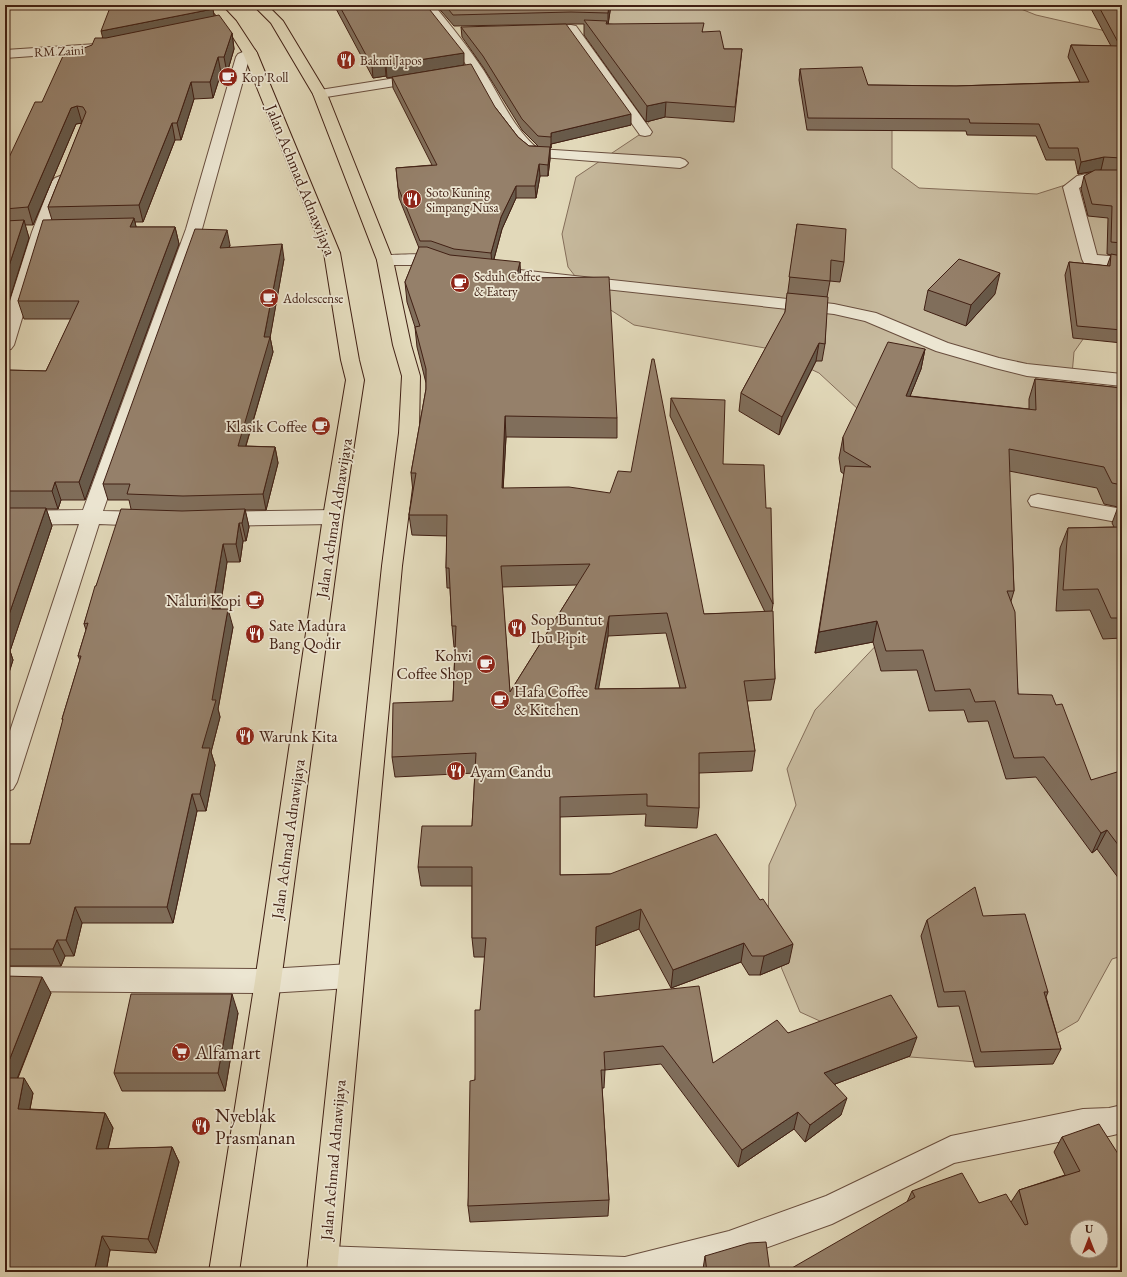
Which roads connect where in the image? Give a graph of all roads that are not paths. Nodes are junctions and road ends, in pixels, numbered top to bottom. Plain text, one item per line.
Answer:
1 (214, 5) edge
2 (260, 5) edge
3 (427, 5) edge
4 (571, 29) junction
5 (586, 29) edge
6 (525, 30) edge
7 (464, 31) edge
8 (449, 32) junction
9 (124, 45) edge
10 (250, 53) junction
11 (5, 54) edge
12 (476, 69) junction
13 (461, 71) edge
14 (431, 76) edge
15 (320, 94) junction
16 (645, 132) dead end
17 (680, 163) dead end
18 (65, 169) edge
19 (1122, 176) edge
20 (177, 229) dead end
21 (194, 229) junction
22 (1122, 262) edge
23 (386, 267) junction
24 (454, 268) edge
25 (479, 270) edge
26 (5, 345) edge
27 (1122, 380) edge
28 (1038, 501) dead end
29 (1122, 516) edge
30 (91, 517) junction
31 (333, 517) junction
32 (5, 518) edge
33 (163, 519) edge
34 (195, 520) edge
35 (5, 782) edge
36 (350, 976) junction
37 (5, 979) edge
38 (268, 981) junction
39 (1122, 1119) edge
40 (322, 1266) edge
41 (224, 1272) edge

1 - 10 main road, Jalan Achmad Adnawijaya
2 - 15 main road, Jalan Achmad Adnawijaya
3 - 8 street
4 - 5 street
4 - 6 street
4 - 16 street
7 - 8 street
8 - 12 street
9 - 11 street, RM Zaini
10 - 21 street
10 - 31 main road, Jalan Achmad Adnawijaya
12 - 13 street
12 - 17 street
14 - 15 street
15 - 23 main road, Jalan Achmad Adnawijaya
18 - 26 street
19 - 22 street
20 - 21 street
21 - 30 street
23 - 24 street
23 - 36 main road, Jalan Achmad Adnawijaya
25 - 27 street
28 - 29 street
30 - 32 street
30 - 33 street
30 - 35 street
31 - 34 street
31 - 38 main road, Jalan Achmad Adnawijaya
36 - 38 street
36 - 40 main road, Jalan Achmad Adnawijaya
37 - 38 street
38 - 41 main road, Jalan Achmad Adnawijaya
39 - 40 street

